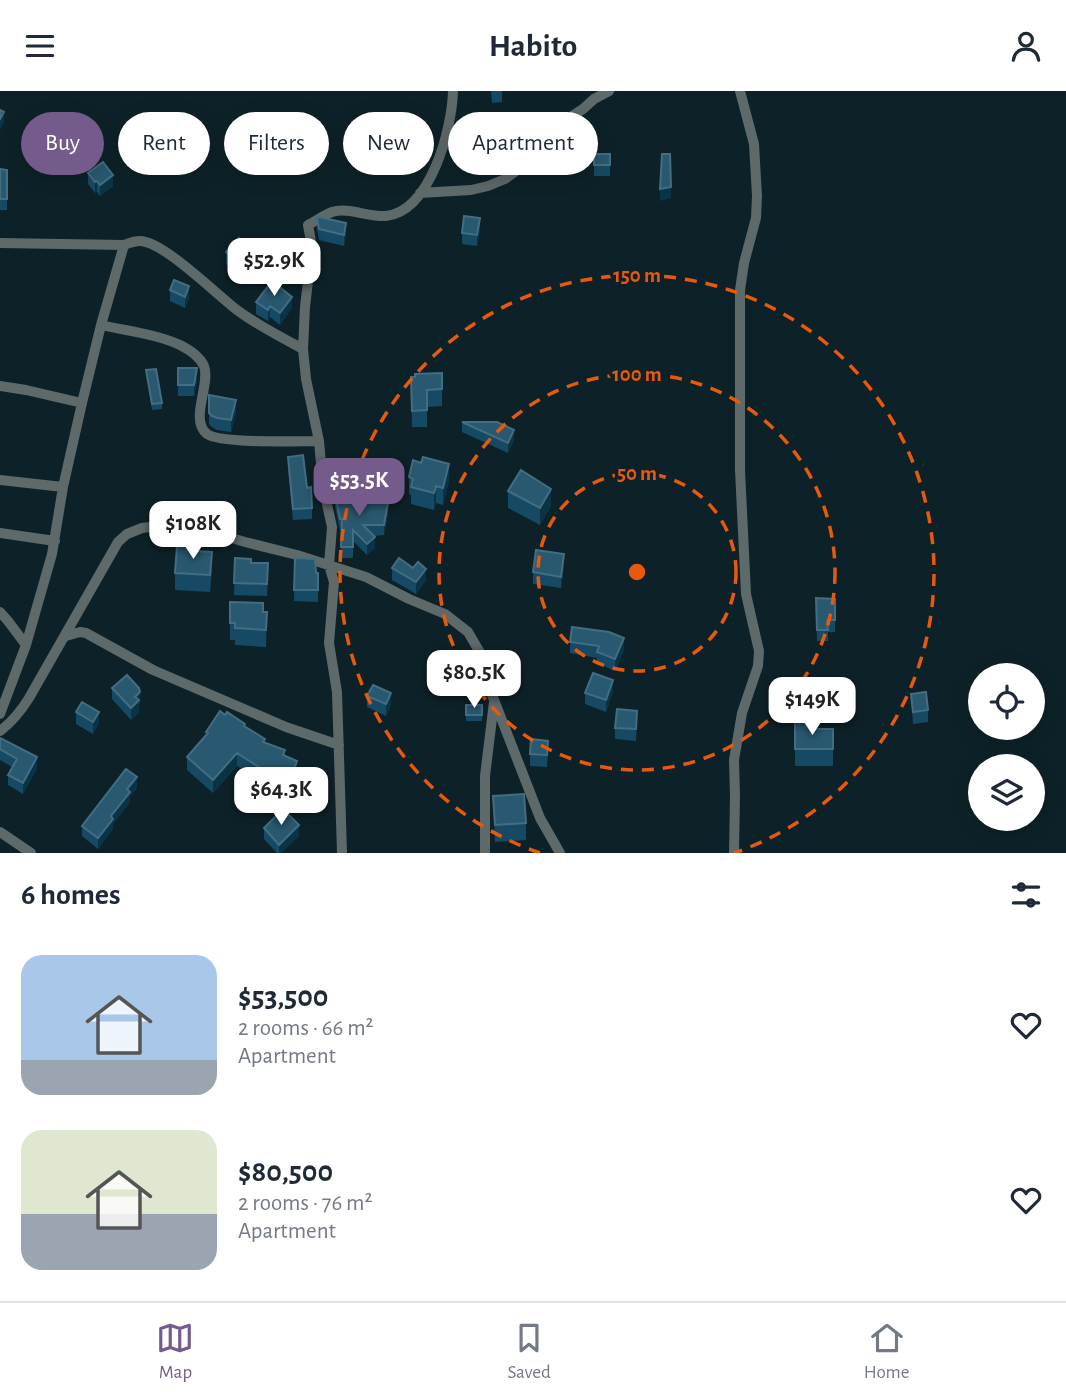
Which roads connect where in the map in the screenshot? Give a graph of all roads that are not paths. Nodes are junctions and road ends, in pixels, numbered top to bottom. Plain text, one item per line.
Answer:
1 (453, 91) edge
2 (610, 91) edge
3 (740, 91) edge
4 (420, 193) junction
5 (0, 243) edge
6 (124, 245) junction
7 (101, 325) junction
8 (303, 349) junction
9 (0, 386) edge
10 (82, 403) junction
11 (319, 441) junction
12 (0, 480) edge
13 (63, 487) junction
14 (0, 533) edge
15 (55, 541) junction
16 (329, 565) junction
17 (0, 612) edge
18 (66, 636) junction
19 (26, 645) junction
20 (494, 701) junction
21 (0, 714) edge
22 (0, 731) edge
23 (339, 745) junction
24 (0, 832) edge
25 (31, 853) edge
26 (342, 853) edge
27 (485, 853) edge
28 (559, 853) edge
29 (734, 853) edge

1 - 4 street
2 - 4 street
3 - 29 street
4 - 8 street
5 - 6 street
6 - 7 street
6 - 8 street
7 - 10 street
7 - 11 street
8 - 11 street
9 - 10 street
10 - 13 street
11 - 16 street
12 - 13 street
13 - 15 street
14 - 15 street
15 - 19 street
16 - 18 street
16 - 20 street
16 - 23 street
17 - 19 street
18 - 22 street
18 - 23 street
19 - 21 street
20 - 27 street
20 - 28 street
23 - 26 street
24 - 25 street

